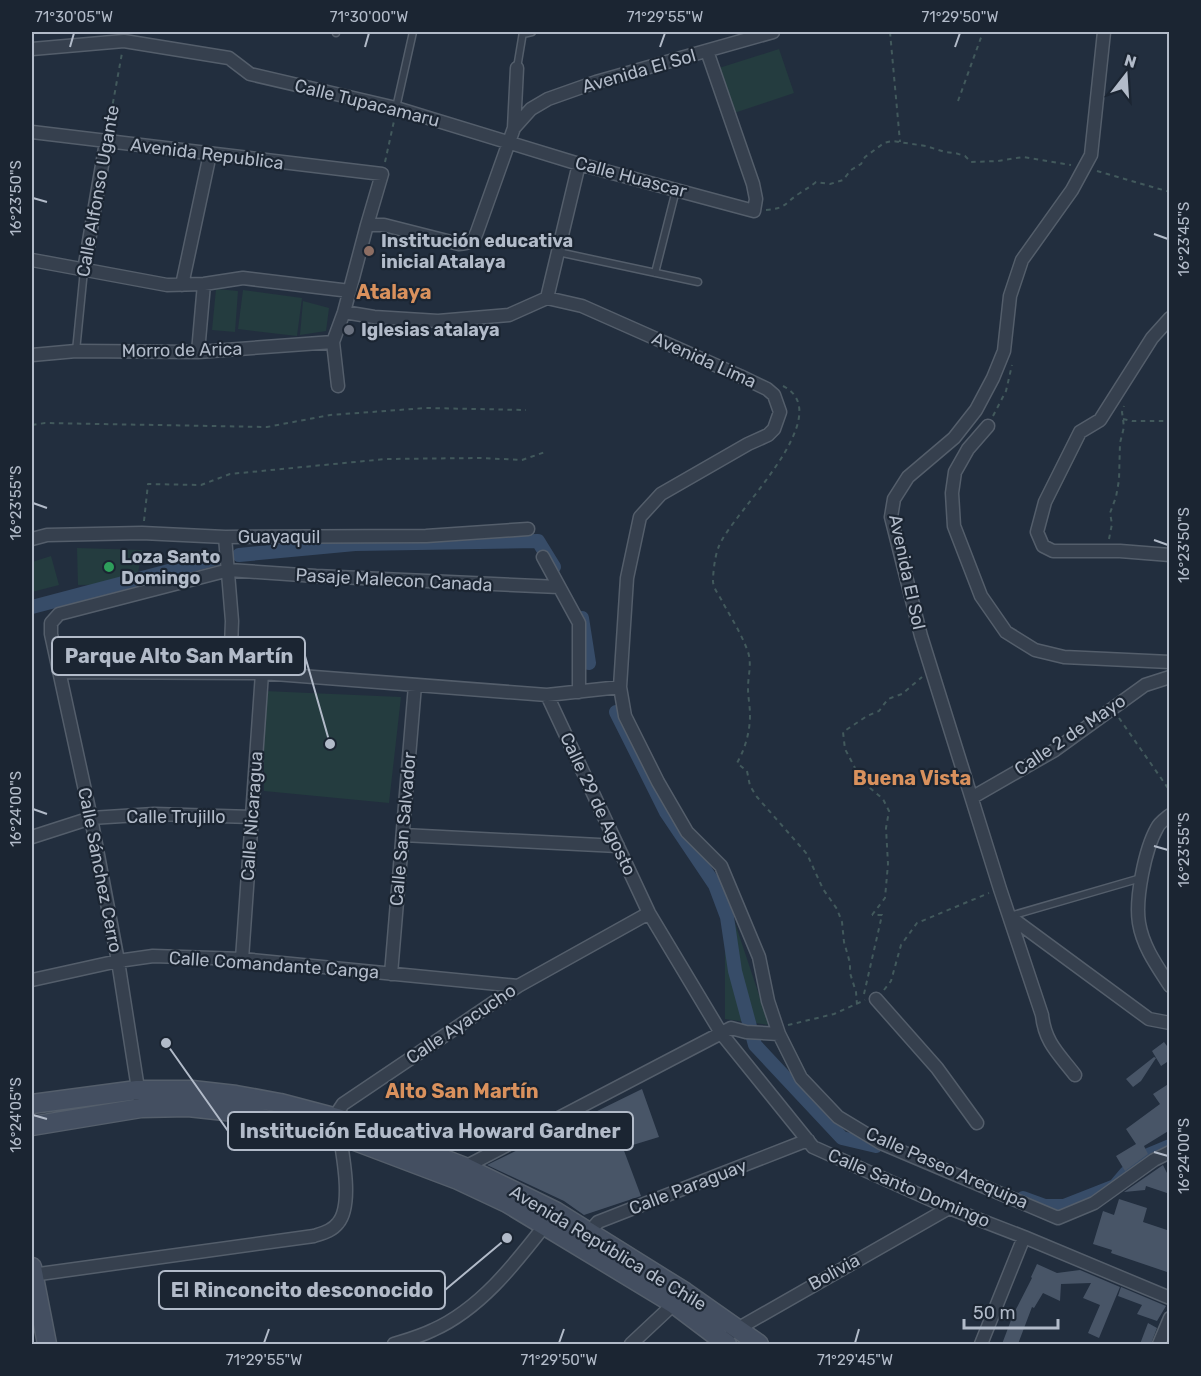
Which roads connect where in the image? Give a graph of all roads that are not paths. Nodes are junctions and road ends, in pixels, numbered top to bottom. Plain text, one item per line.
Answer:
1 (413, 32) edge
2 (532, 32) edge
3 (773, 32) edge
4 (1104, 32) edge
5 (523, 33) edge
6 (124, 36) edge
7 (32, 49) edge
8 (707, 51) junction
9 (517, 68) joint
10 (396, 108) junction
11 (514, 128) junction
12 (32, 132) edge
13 (509, 141) junction
14 (106, 142) junction
15 (210, 154) junction
16 (579, 164) junction
17 (676, 190) junction
18 (367, 225) junction
19 (558, 252) junction
20 (32, 260) edge
21 (84, 270) junction
22 (655, 273) junction
23 (698, 282) dead end
24 (204, 284) junction
25 (182, 285) junction
26 (350, 291) junction
27 (548, 298) junction
28 (344, 312) junction
29 (1170, 318) edge
30 (333, 342) junction
31 (76, 351) junction
32 (198, 352) junction
33 (32, 355) edge
34 (338, 386) dead end
35 (988, 426) dead end
36 (528, 529) dead end
37 (225, 537) junction
38 (32, 539) edge
39 (1170, 555) edge
40 (543, 557) dead end
41 (229, 570) junction
42 (559, 587) junction
43 (51, 634) joint
44 (1170, 662) edge
45 (59, 672) junction
46 (230, 672) junction
47 (262, 673) junction
48 (1170, 677) edge
49 (415, 684) junction
50 (620, 687) junction
51 (579, 692) junction
52 (547, 694) junction
53 (972, 797) junction
54 (1170, 815) edge
55 (252, 817) junction
56 (91, 818) junction
57 (403, 835) junction
58 (32, 837) edge
59 (618, 846) junction
60 (1142, 878) junction
61 (649, 913) junction
62 (1009, 916) junction
63 (242, 959) junction
64 (118, 961) junction
65 (391, 974) junction
66 (32, 980) edge
67 (518, 986) junction
68 (1170, 986) edge
69 (870, 1000) road end
70 (1170, 1023) edge
71 (777, 1030) junction
72 (721, 1033) junction
73 (1075, 1075) dead end
74 (139, 1099) junction
75 (32, 1104) edge
76 (977, 1123) dead end
77 (32, 1126) edge
78 (338, 1127) junction
79 (808, 1140) junction
80 (1170, 1152) edge
81 (461, 1174) junction
82 (949, 1208) junction
83 (555, 1211) junction
84 (543, 1227) junction
85 (588, 1232) junction
86 (1024, 1237) junction
87 (579, 1248) junction
88 (32, 1272) edge
89 (680, 1298) junction
90 (1170, 1298) edge
91 (1170, 1317) edge
92 (736, 1328) junction
93 (725, 1342) edge
94 (47, 1344) edge
95 (394, 1344) edge
96 (631, 1344) edge
97 (759, 1344) edge
98 (981, 1344) edge
99 (1159, 1344) edge

1 - 10 lane
2 - 5 lane
3 - 8 street, Avenida El Sol
4 - 53 street, Avenida El Sol
5 - 9 lane
6 - 7 street
6 - 10 street, Calle Tupacamaru
8 - 11 street, Avenida El Sol
8 - 17 street, Calle Huascar
9 - 11 street
10 - 13 street, Calle Tupacamaru
11 - 13 street
12 - 14 street, Avenida Republica
13 - 16 street, Calle Huascar
13 - 18 street
14 - 15 street, Avenida Republica
14 - 21 street, Calle Alfonso Ugante
15 - 18 street, Avenida Republica
15 - 25 street
16 - 17 street, Calle Huascar
16 - 19 street
17 - 22 lane
18 - 26 street
19 - 22 lane
19 - 27 street
20 - 21 street
21 - 25 street
21 - 31 lane, Calle Alfonso Ugante
22 - 23 lane
24 - 25 street
24 - 26 street
24 - 32 street
26 - 28 street
27 - 28 street
27 - 50 street, Avenida Lima
28 - 30 street
29 - 39 street
30 - 32 street, Morro de Arica
30 - 34 street
31 - 32 street, Morro de Arica
31 - 33 street, Morro de Arica
35 - 44 street
36 - 37 street, Guayaquil
37 - 38 street, Guayaquil
37 - 41 street
40 - 42 street
41 - 42 street, Pasaje Malecon Canada
41 - 43 street, Pasaje Malecon Canada
41 - 46 street
42 - 51 street
43 - 45 street, Calle Sánchez Cerro
45 - 46 street
45 - 56 street, Calle Sánchez Cerro
46 - 47 street
47 - 49 street
47 - 55 street, Calle Nicaragua
48 - 53 street, Calle 2 de Mayo
49 - 52 street
49 - 57 street, Calle San Salvador
50 - 51 street
50 - 71 street, Calle Paseo Arequipa
51 - 52 street
52 - 59 street, Calle 29 de Agosto
53 - 62 street, Avenida El Sol
54 - 60 street
55 - 56 street, Calle Trujillo
55 - 63 street, Calle Nicaragua
56 - 58 street, Calle Trujillo
56 - 64 street, Calle Sánchez Cerro
57 - 59 street
57 - 65 street, Calle San Salvador
59 - 61 street, Calle 29 de Agosto
60 - 62 lane
60 - 68 street
61 - 67 street, Calle Ayacucho
61 - 72 street, Calle Santo Domingo
62 - 70 street
62 - 73 street, Avenida El Sol
63 - 64 street, Calle Comandante Canga
63 - 65 street, Calle Comandante Canga
64 - 66 street, Calle Comandante Canga
64 - 74 street, Calle Sánchez Cerro
65 - 67 street, Calle Comandante Canga
67 - 78 street, Calle Ayacucho
69 - 76 street
71 - 72 street
71 - 80 street, Calle Paseo Arequipa
72 - 79 street, Calle Santo Domingo
72 - 81 street
74 - 75 street, Avenida República de Chile
74 - 77 street, Avenida República de Chile
74 - 78 street, Avenida República de Chile
78 - 81 street, Avenida República de Chile
78 - 88 street
79 - 82 street, Calle Santo Domingo
79 - 85 street, Calle Paraguay
81 - 83 street, Avenida República de Chile
81 - 84 street, Avenida República de Chile
82 - 86 street, Calle Santo Domingo
82 - 92 street, Bolivia
83 - 84 street
83 - 85 street, Avenida República de Chile
84 - 87 street, Avenida República de Chile
84 - 95 street
85 - 87 street, Calle Paraguay
85 - 89 street, Avenida República de Chile
86 - 90 street, Calle Santo Domingo
86 - 98 street
87 - 89 street, Avenida República de Chile
88 - 94 street
89 - 92 street, Avenida República de Chile
89 - 93 street, Avenida República de Chile
89 - 96 street
91 - 99 street
92 - 93 street, Bolivia
92 - 97 street, Avenida República de Chile

